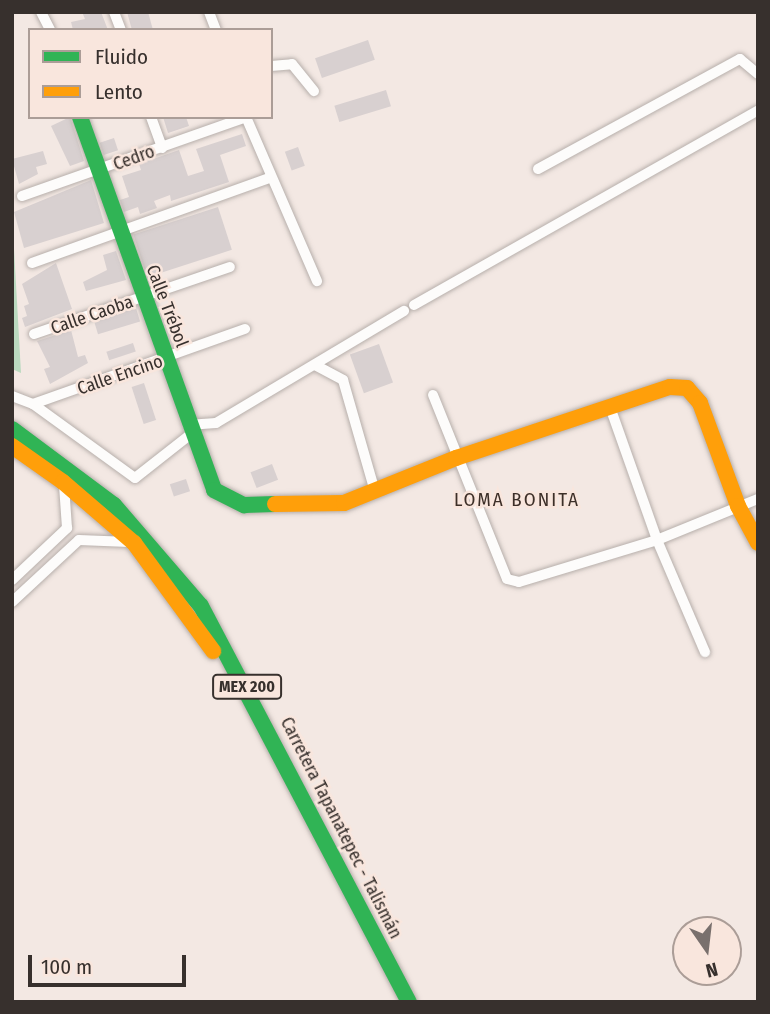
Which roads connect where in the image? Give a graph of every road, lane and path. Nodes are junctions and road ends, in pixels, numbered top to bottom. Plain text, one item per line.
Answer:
1 (41, 12) edge
2 (49, 28) edge
3 (273, 66) edge
4 (758, 74) edge
5 (314, 91) dead end
6 (758, 110) edge
7 (81, 119) edge
8 (152, 119) edge
9 (241, 119) edge
10 (247, 119) edge
11 (162, 148) junction
12 (538, 169) dead end
13 (98, 170) junction
14 (269, 178) junction
15 (22, 196) dead end
16 (120, 234) junction
17 (32, 263) dead end
18 (230, 267) dead end
19 (317, 281) dead end
20 (143, 297) junction
21 (245, 329) dead end
22 (34, 334) dead end
23 (166, 359) junction
24 (315, 365) junction
25 (433, 395) dead end
26 (12, 396) edge
27 (33, 404) junction
28 (610, 407) junction
29 (12, 429) edge
30 (189, 430) junction
31 (12, 446) edge
32 (456, 458) junction
33 (63, 482) junction
34 (374, 488) junction
35 (758, 499) edge
36 (738, 506) junction
37 (67, 528) junction
38 (79, 540) junction
39 (657, 540) junction
40 (134, 543) junction
41 (758, 544) edge
42 (12, 580) edge
43 (12, 602) edge
44 (705, 652) dead end
45 (394, 1002) edge
46 (408, 1002) edge

1 - 2 street
3 - 5 street
4 - 12 street
6 - 24 street
7 - 13 main road, Calle Trébol
8 - 11 street
9 - 11 street, Cedro
10 - 14 street
11 - 13 street, Cedro
13 - 15 street, Cedro
13 - 16 main road, Calle Trébol
14 - 16 street
14 - 19 street
16 - 17 street
16 - 20 main road, Calle Trébol
18 - 20 street, Calle Caoba
20 - 22 street, Calle Caoba
20 - 23 main road, Calle Trébol
21 - 23 street, Calle Encino
23 - 27 street, Calle Encino
23 - 30 main road, Calle Trébol
24 - 30 street
24 - 34 street
25 - 32 street
26 - 27 street
27 - 30 street
28 - 32 main road
28 - 36 main road
28 - 39 street
29 - 46 main road, Carretera Tapanatepec - Talismán / MEX 200
30 - 34 main road, Calle Trébol
31 - 33 main road, Carretera Tapanatepec - Talismán / MEX 200
32 - 34 main road
32 - 39 street
33 - 37 street
33 - 40 main road, Carretera Tapanatepec - Talismán / MEX 200
35 - 36 street
36 - 39 street
36 - 41 main road
37 - 38 street
37 - 42 street
38 - 40 street
38 - 43 street
39 - 44 street
40 - 45 main road, Carretera Tapanatepec - Talismán / MEX 200

